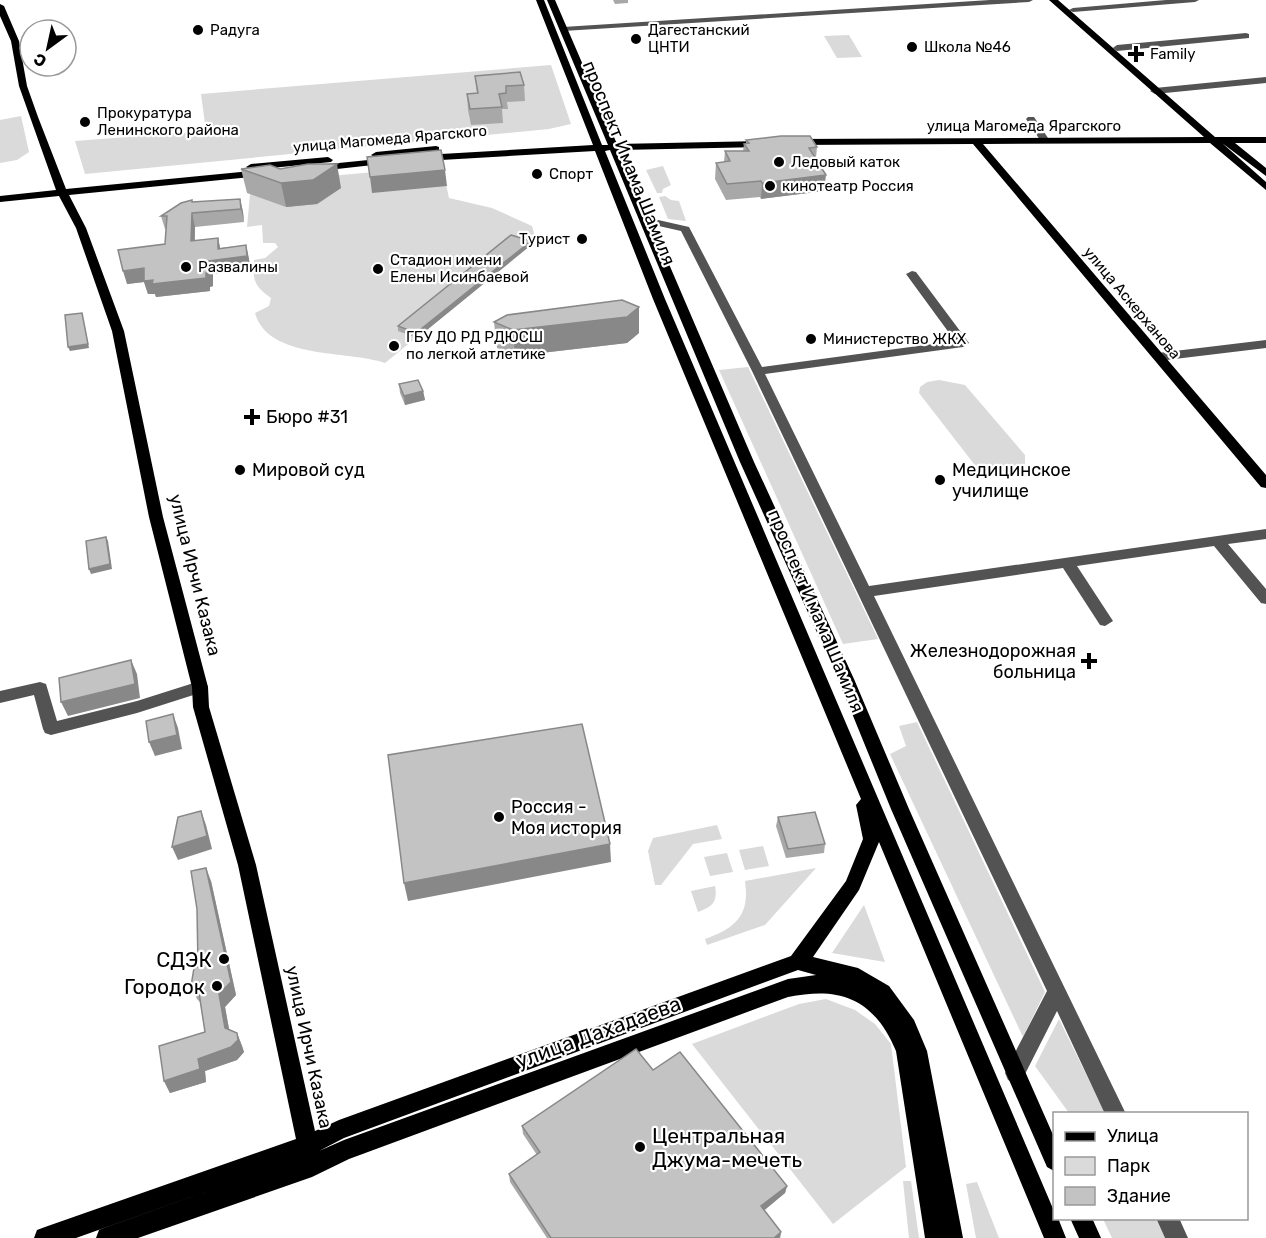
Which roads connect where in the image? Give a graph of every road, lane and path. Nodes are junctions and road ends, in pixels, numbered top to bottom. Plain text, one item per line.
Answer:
1 (540, 0) edge
2 (551, 0) edge
3 (867, 0) edge
4 (1029, 0) edge
5 (1053, 0) edge
6 (1062, 0) edge
7 (1195, 0) edge
8 (0, 6) edge
9 (873, 10) junction
10 (1073, 10) junction
11 (563, 29) junction
12 (1246, 36) dead end
13 (1117, 48) junction
14 (1266, 80) edge
15 (1167, 89) junction
16 (1155, 91) junction
17 (1031, 119) dead end
18 (1224, 139) junction
19 (1210, 140) junction
20 (1266, 140) edge
21 (975, 141) junction
22 (1045, 141) junction
23 (604, 143) junction
24 (1266, 173) edge
25 (1266, 187) edge
26 (61, 188) junction
27 (0, 192) edge
28 (0, 200) edge
29 (645, 220) junction
30 (912, 274) dead end
31 (1266, 344) edge
32 (1158, 357) junction
33 (758, 371) junction
34 (1266, 484) edge
35 (1266, 534) edge
36 (1217, 541) junction
37 (1067, 563) junction
38 (865, 592) junction
39 (1266, 599) edge
40 (1106, 621) dead end
41 (200, 687) junction
42 (0, 697) edge
43 (861, 779) junction
44 (798, 962) junction
45 (1055, 986) junction
46 (1015, 1073) junction
47 (1116, 1112) edge
48 (307, 1145) junction
49 (1053, 1158) edge
50 (312, 1166) junction
51 (1082, 1220) edge
52 (1168, 1220) edge
53 (90, 1230) edge
54 (45, 1238) edge
55 (106, 1238) edge
56 (936, 1238) edge
57 (952, 1238) edge
58 (1055, 1238) edge
59 (1090, 1238) edge
60 (1177, 1238) edge

1 - 23 main road, проспект Имама Шамиля
2 - 11 main road, проспект Имама Шамиля
3 - 9 street
4 - 9 street
5 - 16 main road
6 - 10 main road
7 - 10 street
8 - 26 main road, улица Ирчи Казака
9 - 11 street
10 - 13 main road
11 - 23 main road, проспект Имама Шамиля
12 - 13 street
13 - 15 main road
14 - 15 street
15 - 16 street
15 - 18 main road
16 - 19 main road
17 - 22 street
18 - 19 main road, улица Магомеда Ярагского
18 - 20 main road, улица Магомеда Ярагского
18 - 24 main road
19 - 22 main road, улица Магомеда Ярагского
19 - 25 main road
21 - 22 main road, улица Магомеда Ярагского
21 - 23 main road, улица Магомеда Ярагского
21 - 32 main road, улица Аскерханова
23 - 26 main road, улица Магомеда Ярагского
23 - 29 main road, проспект Имама Шамиля
23 - 43 main road, проспект Имама Шамиля
26 - 27 main road, улица Магомеда Ярагского
26 - 28 main road, улица Магомеда Ярагского
26 - 41 main road, улица Ирчи Казака
29 - 33 street
29 - 46 main road, проспект Имама Шамиля
30 - 33 street
31 - 32 street
32 - 34 main road, улица Аскерханова
33 - 38 street
35 - 36 street
36 - 37 street
36 - 39 street
37 - 38 street
37 - 40 street
38 - 45 street
41 - 42 street
41 - 48 main road, улица Ирчи Казака
43 - 44 main road
43 - 58 main road, проспект Имама Шамиля
44 - 48 main road, улица Дахадаева
44 - 57 main road
45 - 46 street
45 - 47 street
46 - 49 main road, проспект Имама Шамиля
48 - 50 main road, улица Ирчи Казака
48 - 53 main road, улица Дахадаева
50 - 55 main road, улица Дахадаева
50 - 56 main road, улица Дахадаева
51 - 59 main road
52 - 60 street
53 - 54 main road, улица Дахадаева

